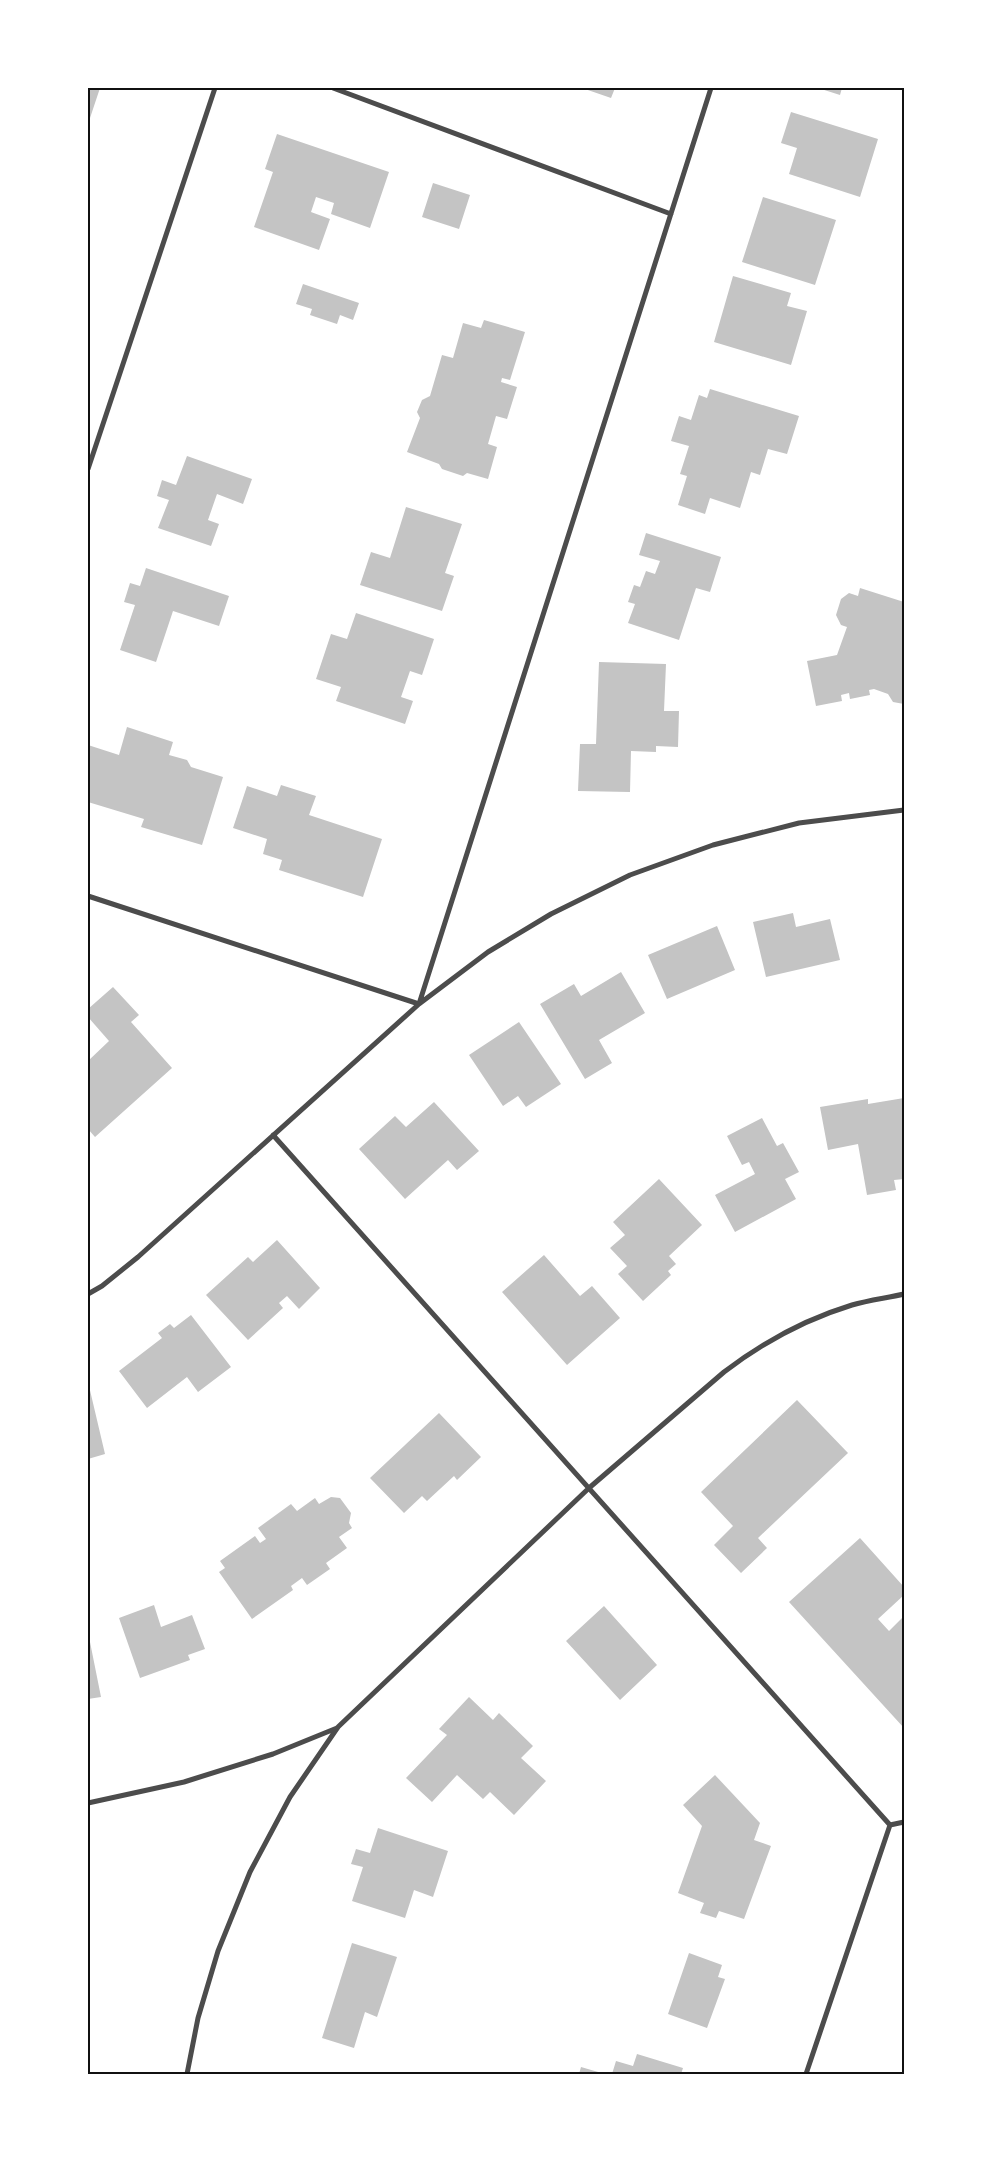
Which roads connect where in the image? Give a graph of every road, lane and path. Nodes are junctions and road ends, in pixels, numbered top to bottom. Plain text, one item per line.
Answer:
1 (215, 88) edge
2 (333, 88) edge
3 (711, 88) edge
4 (671, 214) junction
5 (88, 469) edge
6 (904, 810) edge
7 (88, 896) edge
8 (419, 1004) junction
9 (273, 1135) junction
10 (88, 1294) edge
11 (904, 1294) edge
12 (588, 1488) junction
13 (338, 1727) junction
14 (88, 1803) edge
15 (904, 1822) edge
16 (890, 1825) junction
17 (187, 2073) edge
18 (806, 2074) edge

1 - 5 street
2 - 4 street
3 - 4 street
4 - 8 street
6 - 8 street
7 - 8 street
8 - 9 street
9 - 10 street
9 - 12 street
11 - 12 street
12 - 13 street
12 - 16 street
13 - 14 street
13 - 17 street
15 - 16 street
16 - 18 street

